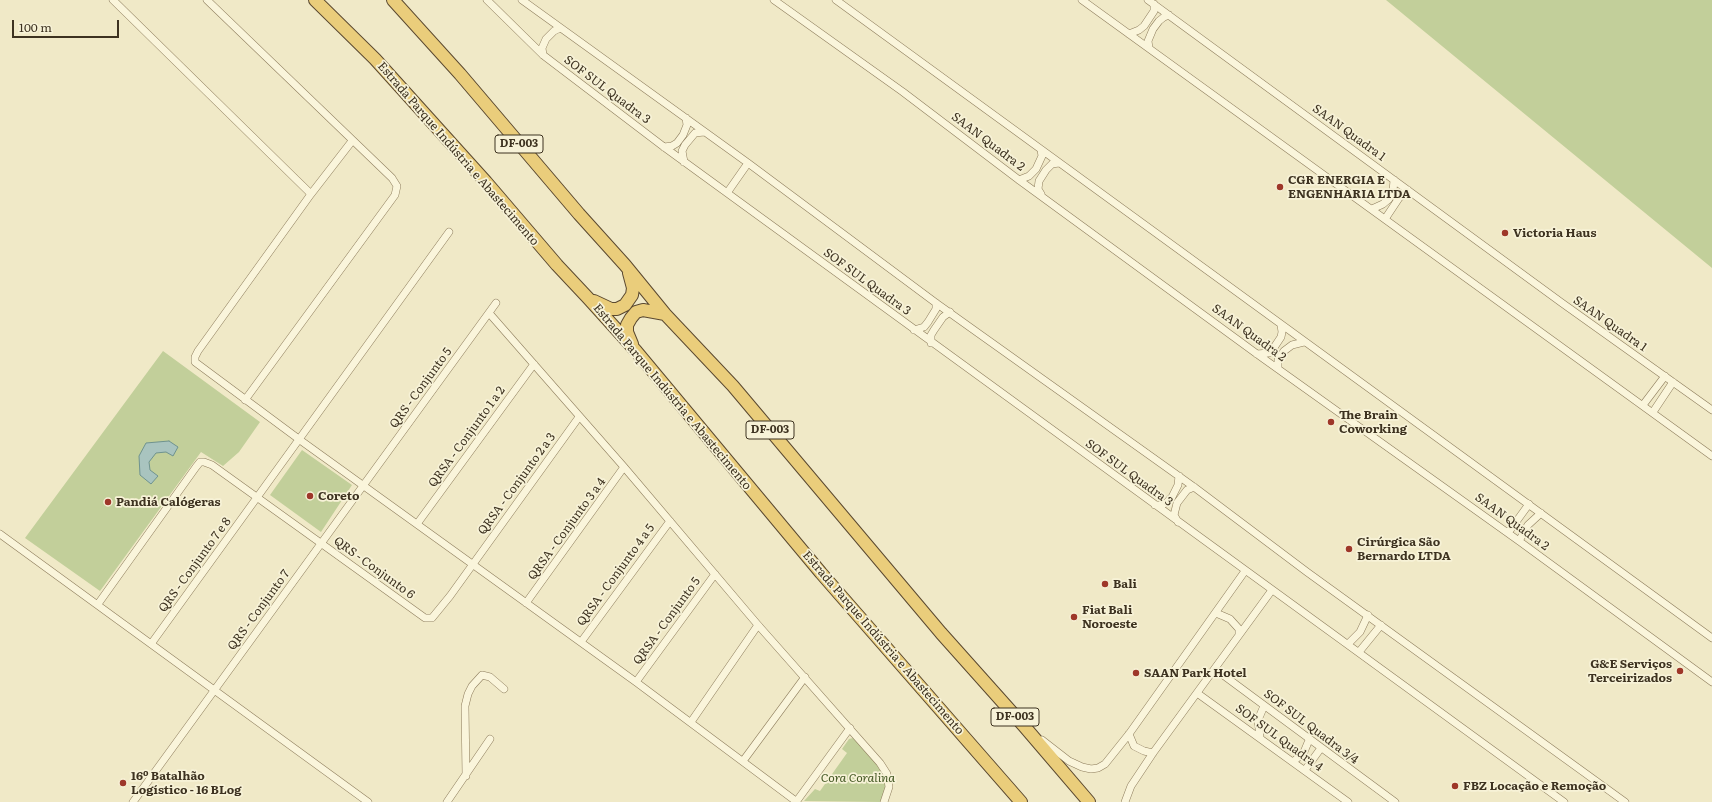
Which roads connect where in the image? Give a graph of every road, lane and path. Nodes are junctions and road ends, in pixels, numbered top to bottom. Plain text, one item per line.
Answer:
1 (113, 0) edge
2 (208, 0) edge
3 (314, 0) edge
4 (394, 0) edge
5 (487, 0) edge
6 (522, 0) edge
7 (774, 0) edge
8 (788, 0) edge
9 (836, 0) edge
10 (1082, 0) edge
11 (1151, 2) edge
12 (787, 8) junction
13 (1169, 15) junction
14 (560, 28) junction
15 (1129, 34) junction
16 (1149, 48) junction
17 (543, 55) junction
18 (686, 118) junction
19 (704, 132) junction
20 (352, 141) junction
21 (664, 147) junction
22 (1041, 150) junction
23 (684, 162) junction
24 (748, 163) junction
25 (1059, 163) junction
26 (1019, 180) junction
27 (1394, 180) junction
28 (1408, 190) junction
29 (727, 193) junction
30 (311, 194) junction
31 (1041, 194) junction
32 (1372, 209) junction
33 (1385, 219) junction
34 (449, 232) dead end
35 (625, 265) junction
36 (588, 298) junction
37 (496, 302) dead end
38 (936, 303) junction
39 (950, 312) junction
40 (489, 313) junction
41 (665, 314) junction
42 (1281, 325) junction
43 (914, 330) junction
44 (1304, 342) junction
45 (931, 343) junction
46 (636, 351) junction
47 (1257, 354) junction
48 (534, 364) junction
49 (1278, 368) junction
50 (1665, 376) junction
51 (1673, 382) junction
52 (245, 400) junction
53 (1643, 405) junction
54 (1712, 410) edge
55 (1653, 412) junction
56 (579, 417) junction
57 (300, 440) junction
58 (1712, 456) edge
59 (624, 467) junction
60 (1179, 476) junction
61 (363, 486) junction
62 (1194, 487) junction
63 (257, 498) junction
64 (1529, 504) junction
65 (1155, 505) junction
66 (1541, 513) junction
67 (670, 521) junction
68 (1178, 522) junction
69 (417, 524) junction
70 (1508, 533) junction
71 (0, 534) edge
72 (1519, 541) junction
73 (321, 544) junction
74 (472, 564) junction
75 (1245, 571) junction
76 (715, 574) junction
77 (1272, 590) junction
78 (526, 603) junction
79 (98, 604) junction
80 (1216, 613) junction
81 (1368, 615) junction
82 (433, 617) joint
83 (758, 625) junction
84 (1381, 625) junction
85 (1239, 634) junction
86 (1712, 638) edge
87 (581, 642) junction
88 (151, 644) junction
89 (1348, 644) junction
90 (1359, 652) junction
91 (1215, 669) junction
92 (805, 677) junction
93 (636, 682) junction
94 (1712, 682) edge
95 (504, 689) dead end
96 (215, 690) junction
97 (1197, 693) junction
98 (1264, 706) junction
99 (691, 722) junction
100 (1024, 726) junction
101 (850, 728) junction
102 (1129, 734) junction
103 (1260, 737) junction
104 (490, 739) dead end
105 (1309, 740) junction
106 (1321, 748) junction
107 (1153, 753) junction
108 (743, 761) junction
109 (1293, 762) junction
110 (1304, 770) junction
111 (466, 776) junction
112 (133, 802) edge
113 (368, 802) edge
114 (447, 802) edge
115 (797, 802) edge
116 (884, 802) edge
117 (1021, 802) edge
118 (1089, 802) edge
119 (1125, 802) edge
120 (1348, 802) edge
121 (1394, 802) edge
122 (1564, 802) edge
123 (1625, 802) edge

1 - 30 street
2 - 20 street
3 - 36 highway, Estrada Parque Indústria e Abastecimento
4 - 35 highway, DF-003
5 - 17 street, SOF SUL Quadra 3
6 - 14 street
7 - 12 street, SAAN Quadra 2
8 - 12 street
9 - 22 street
10 - 15 street
11 - 13 street, SAAN Quadra 1
11 - 15 street
12 - 26 street, SAAN Quadra 2
13 - 16 street
13 - 27 street, SAAN Quadra 1
14 - 17 street
14 - 18 street
15 - 16 street
16 - 32 street
17 - 21 street, SOF SUL Quadra 3
18 - 19 street
18 - 21 street
19 - 23 street
19 - 24 street
20 - 30 street
20 - 52 street
21 - 23 street, SOF SUL Quadra 3
22 - 25 street
22 - 26 street
23 - 29 street, SOF SUL Quadra 3
24 - 29 street
24 - 38 street
25 - 31 street
25 - 42 street
26 - 31 street, SAAN Quadra 2
27 - 28 street, SAAN Quadra 1
27 - 32 street
28 - 33 street
28 - 50 street, SAAN Quadra 1
29 - 43 street, SOF SUL Quadra 3
30 - 52 street
31 - 47 street, SAAN Quadra 2
32 - 33 street
33 - 53 street
34 - 57 street, QRS - Conjunto 7 e 8
35 - 36 highway
35 - 41 highway, DF-003
36 - 46 highway, Estrada Parque Indústria e Abastecimento
37 - 40 street, QRS - Conjunto 5
38 - 39 street
38 - 43 street
39 - 45 street
39 - 60 street
40 - 48 street
40 - 61 street, QRS - Conjunto 5
41 - 46 highway
41 - 100 highway, DF-003
42 - 44 street
42 - 47 street
43 - 45 street, SOF SUL Quadra 3
44 - 49 street
44 - 64 street
45 - 65 street, SOF SUL Quadra 3
46 - 117 highway, Estrada Parque Indústria e Abastecimento
47 - 49 street, SAAN Quadra 2
48 - 56 street
48 - 69 street, QRSA - Conjunto 1 a 2
49 - 70 street, SAAN Quadra 2
50 - 51 street, SAAN Quadra 1
50 - 53 street
51 - 54 street, SAAN Quadra 1
51 - 55 street
52 - 57 street
53 - 55 street
55 - 58 street
56 - 59 street
56 - 74 street, QRSA - Conjunto 2 a 3
57 - 61 street
57 - 63 street, QRS - Conjunto 7 e 8
59 - 67 street
59 - 78 street, QRSA - Conjunto 3 a 4
60 - 62 street
60 - 65 street
61 - 69 street
61 - 73 street, QRS - Conjunto 6
62 - 68 street
62 - 81 street
63 - 73 street
63 - 79 street
63 - 88 street, QRS - Conjunto 7 e 8
64 - 66 street
64 - 70 street
65 - 68 street, SOF SUL Quadra 3
66 - 72 street
66 - 86 street
67 - 76 street
67 - 87 street, QRSA - Conjunto 4 a 5
68 - 75 street, SOF SUL Quadra 3
69 - 74 street
70 - 72 street, SAAN Quadra 2
71 - 79 street
72 - 94 street, SAAN Quadra 2
73 - 82 street, QRS - Conjunto 6
73 - 96 street, QRS - Conjunto 7
74 - 78 street
74 - 82 street, QRSA - Conjunto 2 a 3
75 - 77 street, SOF SUL Quadra 3
75 - 80 street
76 - 83 street
76 - 93 street, QRSA - Conjunto 5
77 - 85 street
77 - 89 street, SOF SUL Quadra 3
78 - 87 street
79 - 88 street
80 - 85 street
80 - 102 street
81 - 84 street
81 - 89 street
83 - 92 street
83 - 99 street
84 - 90 street
84 - 123 street
85 - 91 street
87 - 93 street
88 - 96 street
89 - 90 street, SOF SUL Quadra 3
90 - 122 street, SOF SUL Quadra 3
91 - 97 street
91 - 98 street, SOF SUL Quadra 3/4
92 - 101 street
92 - 108 street
93 - 99 street
95 - 111 street
96 - 112 street, QRS - Conjunto 7
96 - 113 street
97 - 103 street, SOF SUL Quadra 4
97 - 107 street
98 - 103 street
98 - 105 street, SOF SUL Quadra 3/4
99 - 108 street
100 - 102 street
100 - 118 highway, DF-003
101 - 115 street
101 - 116 street
102 - 107 street
103 - 109 street, SOF SUL Quadra 4
104 - 111 street
105 - 106 street, SOF SUL Quadra 3/4
105 - 109 street
106 - 110 street
106 - 121 street, SOF SUL Quadra 3/4
107 - 119 street
108 - 115 street
109 - 110 street, SOF SUL Quadra 4
110 - 120 street, SOF SUL Quadra 4
111 - 114 street

